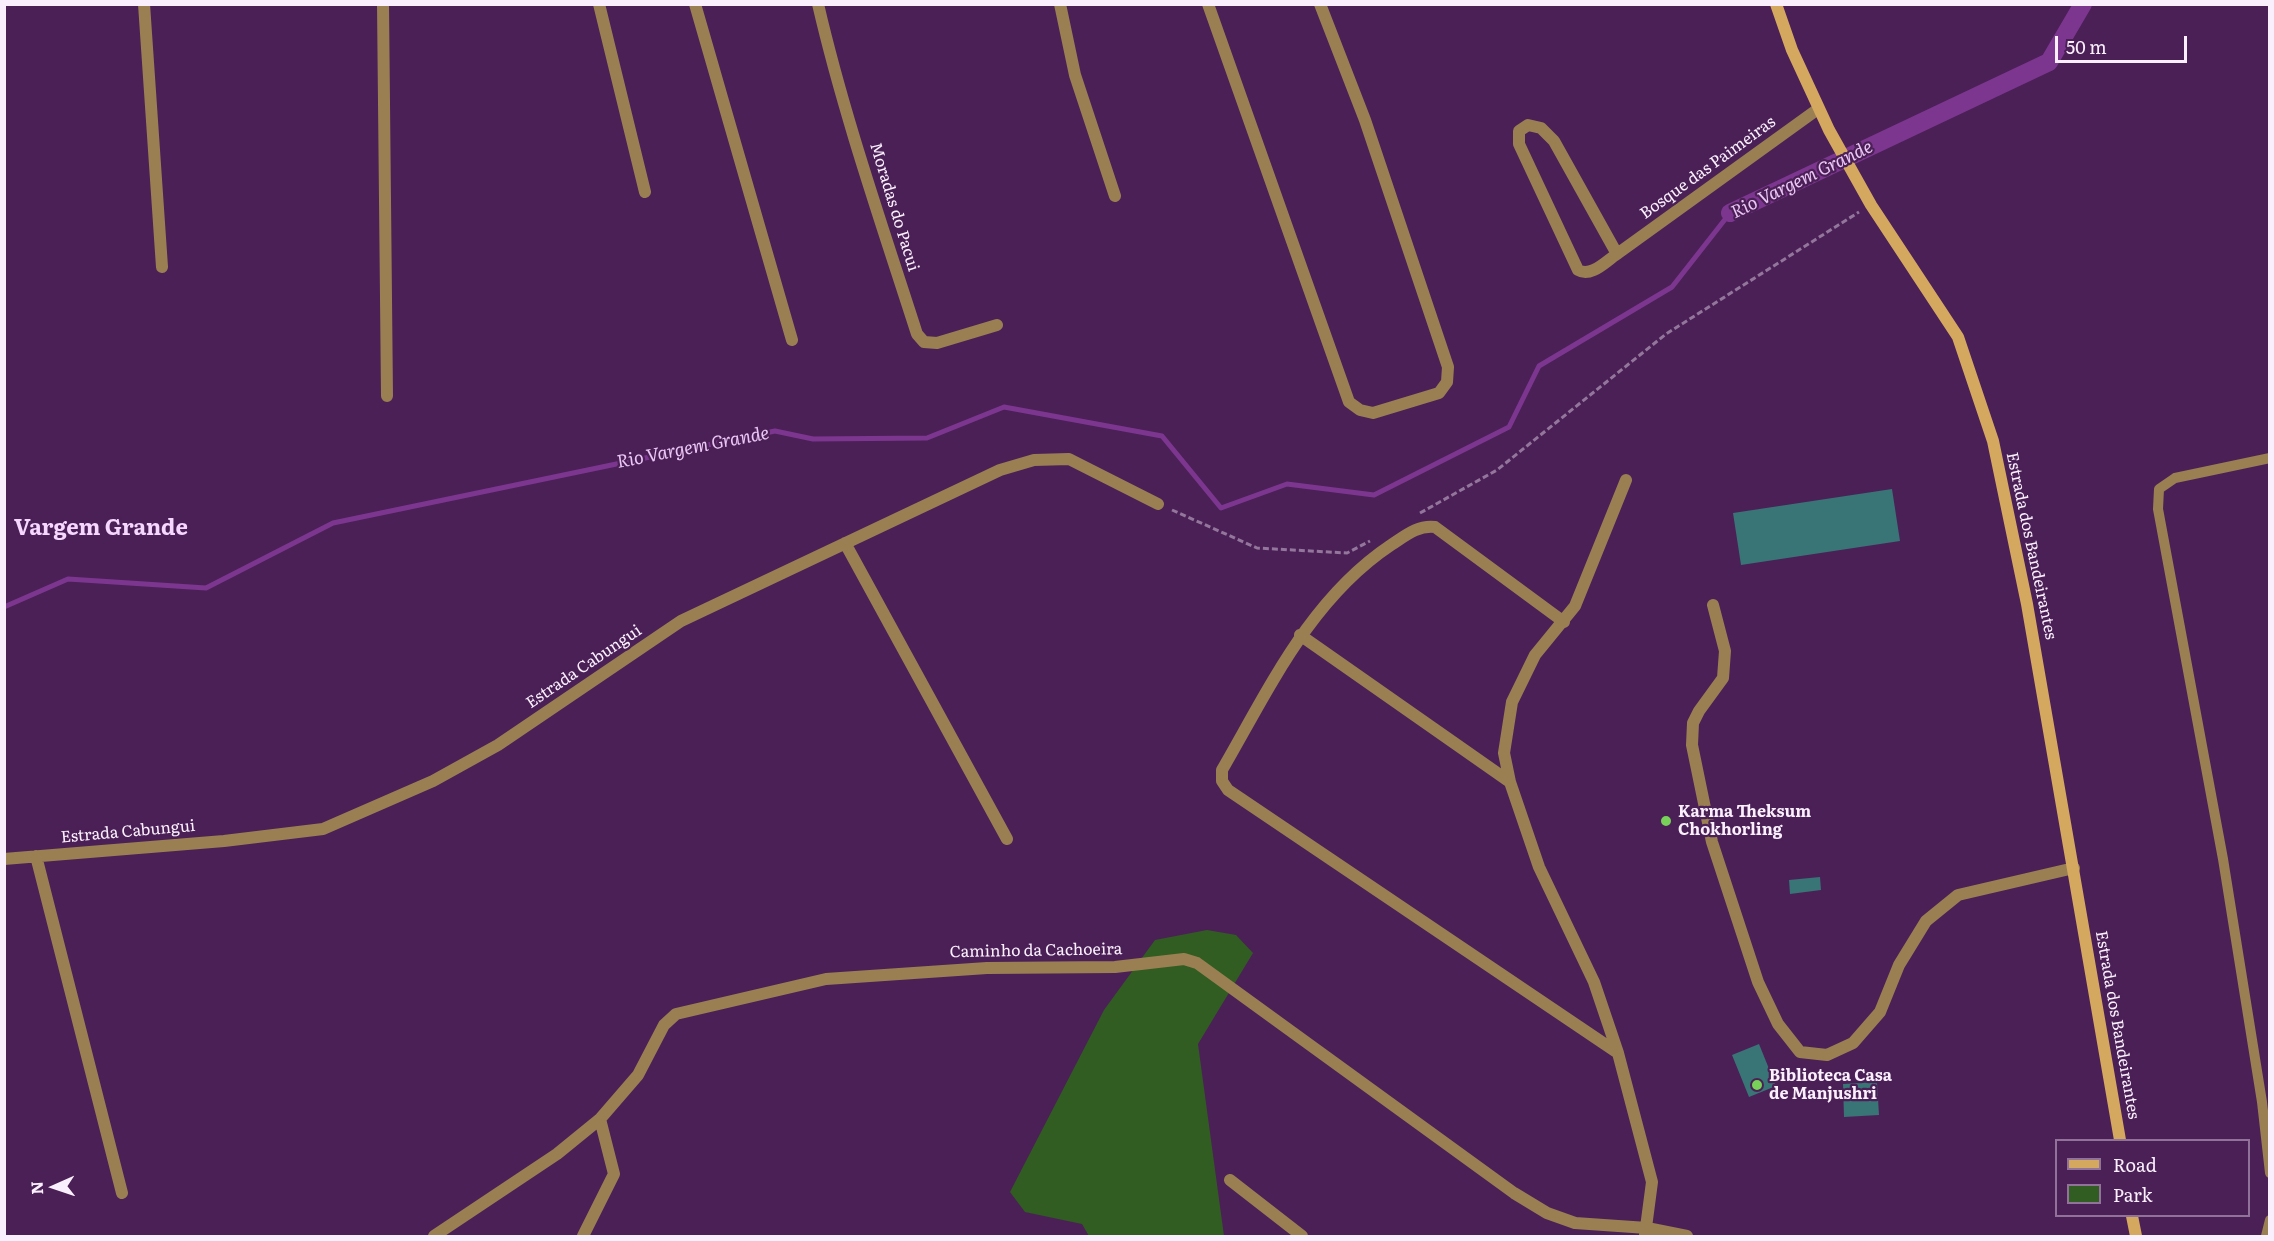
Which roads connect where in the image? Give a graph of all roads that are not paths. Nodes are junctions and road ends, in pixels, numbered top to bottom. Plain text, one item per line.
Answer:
1 (144, 4) edge
2 (382, 4) edge
3 (599, 4) edge
4 (695, 4) edge
5 (818, 4) edge
6 (1060, 4) edge
7 (1208, 4) edge
8 (1320, 4) edge
9 (1776, 4) edge
10 (1818, 109) junction
11 (645, 192) dead end
12 (1115, 196) dead end
13 (1617, 254) junction
14 (162, 267) dead end
15 (997, 325) dead end
16 (792, 340) dead end
17 (387, 396) dead end
18 (2270, 458) edge
19 (1626, 480) dead end
20 (1158, 504) road end
21 (845, 543) junction
22 (1713, 605) dead end
23 (1564, 622) junction
24 (1300, 635) junction
25 (1510, 782) junction
26 (1007, 839) dead end
27 (36, 856) junction
28 (4, 859) edge
29 (2074, 868) junction
30 (1618, 1053) junction
31 (600, 1119) junction
32 (2120, 1139) edge
33 (2270, 1173) edge
34 (1230, 1180) dead end
35 (122, 1193) dead end
36 (2132, 1217) edge
37 (2270, 1220) edge
38 (1646, 1232) edge
39 (434, 1236) edge
40 (583, 1236) edge
41 (1302, 1236) edge
42 (1687, 1236) edge
43 (2136, 1236) edge
44 (2266, 1236) edge

1 - 14 street
2 - 17 street
3 - 11 street
4 - 16 street
5 - 15 street, Moradas do Pacui
6 - 12 street
7 - 8 street
9 - 10 main road, Estrada dos Bandeirantes
10 - 13 street, Bosque das Paimeiras
10 - 29 main road, Estrada dos Bandeirantes
13 - 13 street, Bosque das Paimeiras
18 - 33 lane
19 - 23 street
20 - 21 street, Estrada Cabungui
21 - 26 street
21 - 27 street, Estrada Cabungui
22 - 29 street
23 - 24 street
23 - 25 street
24 - 25 street
24 - 30 street
25 - 30 street
27 - 28 street, Estrada Cabungui
27 - 35 street
29 - 32 main road, Estrada dos Bandeirantes
30 - 38 street
31 - 38 street, Caminho da Cachoeira
31 - 39 street, Caminho da Cachoeira
31 - 40 street
34 - 41 street
36 - 43 main road
37 - 44 lane
38 - 42 street, Caminho da Cachoeira

